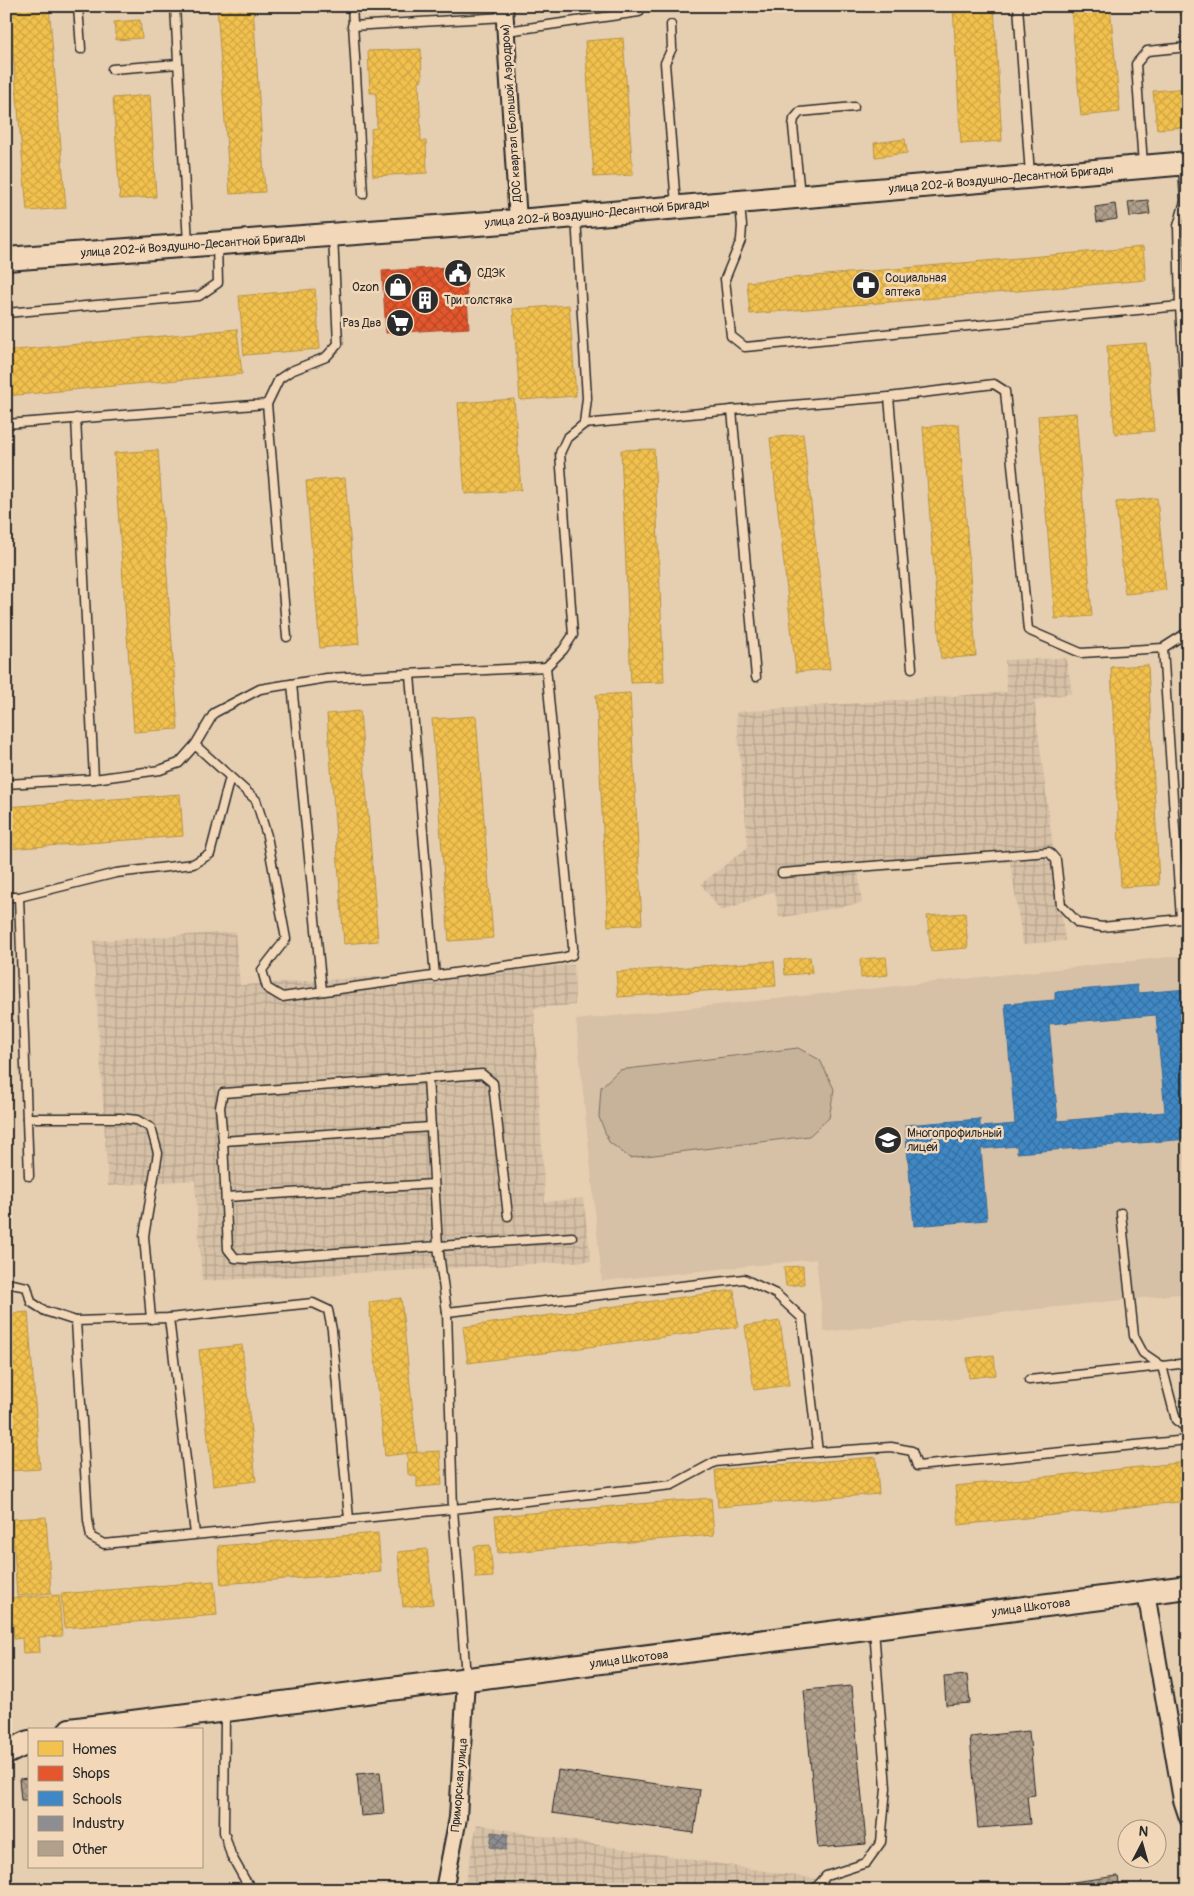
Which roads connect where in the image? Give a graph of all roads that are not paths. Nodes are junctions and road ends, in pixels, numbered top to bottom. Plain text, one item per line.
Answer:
1 (78, 6) edge
2 (175, 6) edge
3 (352, 6) edge
4 (614, 6) edge
5 (641, 6) edge
6 (1018, 6) edge
7 (616, 15) junction
8 (505, 18) edge
9 (671, 25) dead end
10 (352, 26) junction
11 (1188, 47) edge
12 (81, 48) dead end
13 (178, 64) junction
14 (112, 69) dead end
15 (854, 107) dead end
16 (1185, 164) edge
17 (1143, 167) junction
18 (1031, 178) junction
19 (363, 194) dead end
20 (800, 197) junction
21 (739, 201) junction
22 (676, 206) junction
23 (576, 216) junction
24 (518, 221) junction
25 (333, 234) junction
26 (217, 243) junction
27 (188, 245) junction
28 (6, 259) edge
29 (1184, 306) edge
30 (6, 313) edge
31 (889, 397) junction
32 (267, 404) junction
33 (732, 410) junction
34 (76, 418) junction
35 (6, 424) edge
36 (584, 424) junction
37 (1188, 445) edge
38 (1188, 632) edge
39 (287, 637) dead end
40 (1163, 648) junction
41 (546, 668) junction
42 (912, 668) dead end
43 (410, 676) junction
44 (756, 677) dead end
45 (292, 684) junction
46 (196, 745) junction
47 (230, 777) junction
48 (94, 778) junction
49 (6, 784) edge
50 (782, 873) dead end
51 (6, 896) edge
52 (19, 897) junction
53 (1184, 919) edge
54 (435, 977) junction
55 (322, 992) junction
56 (428, 1078) junction
57 (27, 1118) junction
58 (431, 1127) junction
59 (223, 1141) junction
60 (30, 1176) dead end
61 (434, 1184) junction
62 (226, 1197) junction
63 (1121, 1213) dead end
64 (508, 1216) dead end
65 (572, 1237) dead end
66 (438, 1246) junction
67 (6, 1283) edge
68 (447, 1312) junction
69 (169, 1318) junction
70 (151, 1319) junction
71 (76, 1321) junction
72 (1188, 1364) edge
73 (1162, 1366) junction
74 (1029, 1380) dead end
75 (1188, 1429) edge
76 (1188, 1440) edge
77 (818, 1452) junction
78 (454, 1509) junction
79 (349, 1519) junction
80 (195, 1534) junction
81 (1188, 1587) edge
82 (1146, 1593) junction
83 (874, 1627) junction
84 (466, 1680) junction
85 (225, 1710) junction
86 (86, 1728) edge
87 (28, 1742) edge
88 (6, 1753) edge
89 (1188, 1818) edge
90 (253, 1890) edge
91 (444, 1890) edge
92 (814, 1890) edge

1 - 12 lane
2 - 13 lane
3 - 10 lane
4 - 7 lane
5 - 7 lane
6 - 18 lane
7 - 8 lane
8 - 10 lane
8 - 24 street, ДОС квартал (Большой Аэродром)
9 - 22 lane
10 - 19 lane
11 - 17 lane
13 - 14 lane
13 - 27 lane
15 - 20 lane
16 - 17 street, улица 202-й Воздушно-Десантной Бригады
16 - 29 lane
17 - 18 street, улица 202-й Воздушно-Десантной Бригады
18 - 20 street, улица 202-й Воздушно-Десантной Бригады
20 - 21 street, улица 202-й Воздушно-Десантной Бригады
21 - 22 street, улица 202-й Воздушно-Десантной Бригады
21 - 29 lane
22 - 23 street, улица 202-й Воздушно-Десантной Бригады
23 - 24 street, улица 202-й Воздушно-Десантной Бригады
23 - 36 lane
24 - 25 street, улица 202-й Воздушно-Десантной Бригады
25 - 26 street, улица 202-й Воздушно-Десантной Бригады
25 - 32 lane
26 - 27 street, улица 202-й Воздушно-Десантной Бригады
26 - 30 lane
27 - 28 street, улица 202-й Воздушно-Десантной Бригады
29 - 37 lane
31 - 33 lane
31 - 40 lane
31 - 42 lane
32 - 34 lane
32 - 39 lane
33 - 36 lane
33 - 44 lane
34 - 35 lane
34 - 48 lane
36 - 41 lane
38 - 40 lane
40 - 53 lane
41 - 43 lane
41 - 54 lane
43 - 45 lane
43 - 54 lane
45 - 46 lane
45 - 55 lane
46 - 47 lane
46 - 48 lane
47 - 52 lane
47 - 55 lane
48 - 49 lane
50 - 53 lane
51 - 52 lane
52 - 57 lane
54 - 55 lane
56 - 58 lane
56 - 59 lane
56 - 64 lane
57 - 60 lane
57 - 70 lane
58 - 59 lane
58 - 61 lane
59 - 62 lane
61 - 62 lane
61 - 66 lane
62 - 66 lane
63 - 73 lane
65 - 66 lane
66 - 68 lane
67 - 71 lane
68 - 77 lane
68 - 78 lane
69 - 70 lane
69 - 79 lane
69 - 80 lane
70 - 71 lane
71 - 80 lane
72 - 73 lane
73 - 74 lane
73 - 75 lane
76 - 77 lane
77 - 78 lane
78 - 79 lane
78 - 84 lane
79 - 80 lane
81 - 82 street, улица Шкотова
82 - 83 street, улица Шкотова
82 - 89 street
83 - 84 street, улица Шкотова
83 - 92 lane
84 - 85 street, улица Шкотова
84 - 91 street, Приморская улица
85 - 86 street, улица Шкотова
85 - 90 lane
87 - 88 street

